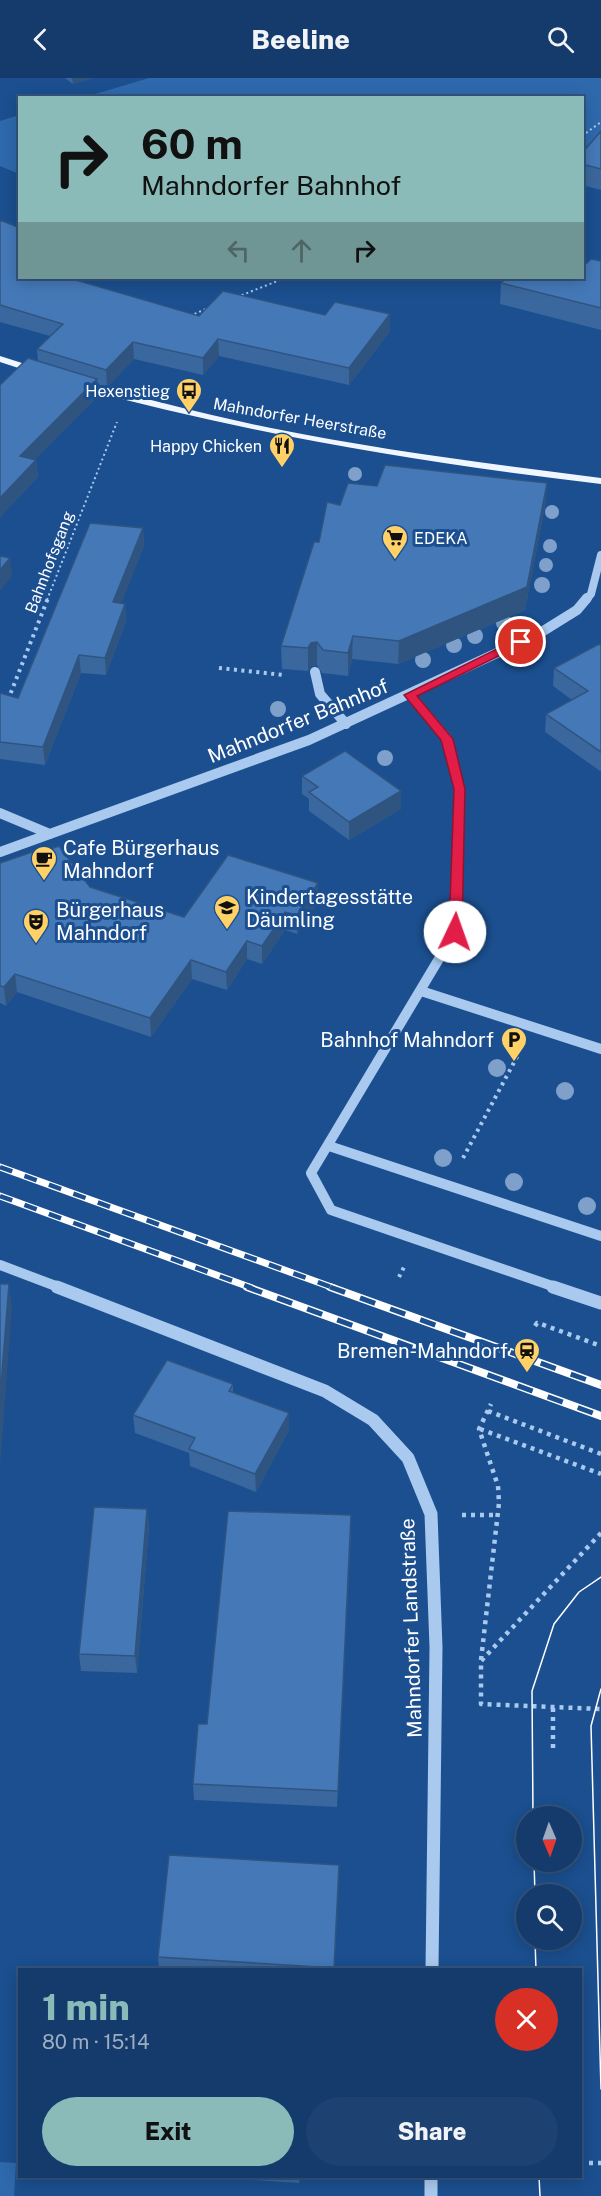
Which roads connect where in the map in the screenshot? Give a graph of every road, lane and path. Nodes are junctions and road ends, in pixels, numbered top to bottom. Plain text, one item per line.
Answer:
1 (601, 122) edge
2 (584, 135) edge
3 (282, 279) edge
4 (231, 299) edge
5 (209, 308) edge
6 (187, 317) edge
7 (0, 359) edge
8 (51, 376) edge
9 (72, 382) edge
10 (118, 419) dead end
11 (601, 481) edge
12 (601, 555) edge
13 (219, 668) dead end
14 (315, 676) joint
15 (410, 695) junction
16 (4, 709) edge
17 (346, 724) junction
18 (0, 813) edge
19 (50, 834) junction
20 (0, 852) edge
21 (422, 991) junction
22 (532, 1028) junction
23 (601, 1049) edge
24 (329, 1146) junction
25 (448, 1186) junction
26 (601, 1236) edge
27 (418, 1241) junction
28 (0, 1264) edge
29 (399, 1277) dead end
30 (601, 1303) edge
31 (535, 1326) dead end
32 (601, 1346) edge
33 (491, 1404) dead end
34 (488, 1412) junction
35 (479, 1429) junction
36 (601, 1454) edge
37 (601, 1474) edge
38 (601, 1533) edge
39 (481, 1661) junction
40 (552, 1708) junction
41 (601, 1709) edge
42 (553, 1751) dead end
43 (432, 1968) edge
44 (582, 2163) edge
45 (601, 2163) edge
46 (430, 2178) edge
47 (431, 2196) edge

1 - 2 path
3 - 4 path
5 - 6 path
7 - 8 main road
9 - 11 main road, Mahndorfer Heerstraße
10 - 16 path, Bahnhofsgang
12 - 15 street, Mahndorfer Bahnhof
13 - 14 path
14 - 17 street
15 - 17 street, Mahndorfer Bahnhof
15 - 21 street
17 - 19 street, Mahndorfer Bahnhof
18 - 19 street
19 - 20 street, Mahndorfer Bahnhof
21 - 22 street
21 - 24 street
22 - 23 street
22 - 25 path
24 - 25 street
24 - 27 street
25 - 26 street
27 - 29 path
27 - 30 street
28 - 43 street, Mahndorfer Landstraße
31 - 32 path
33 - 34 path
34 - 35 path
34 - 36 path
35 - 37 path
35 - 39 path
38 - 39 path
39 - 40 path
40 - 41 path
40 - 42 path
44 - 45 path
46 - 47 street

